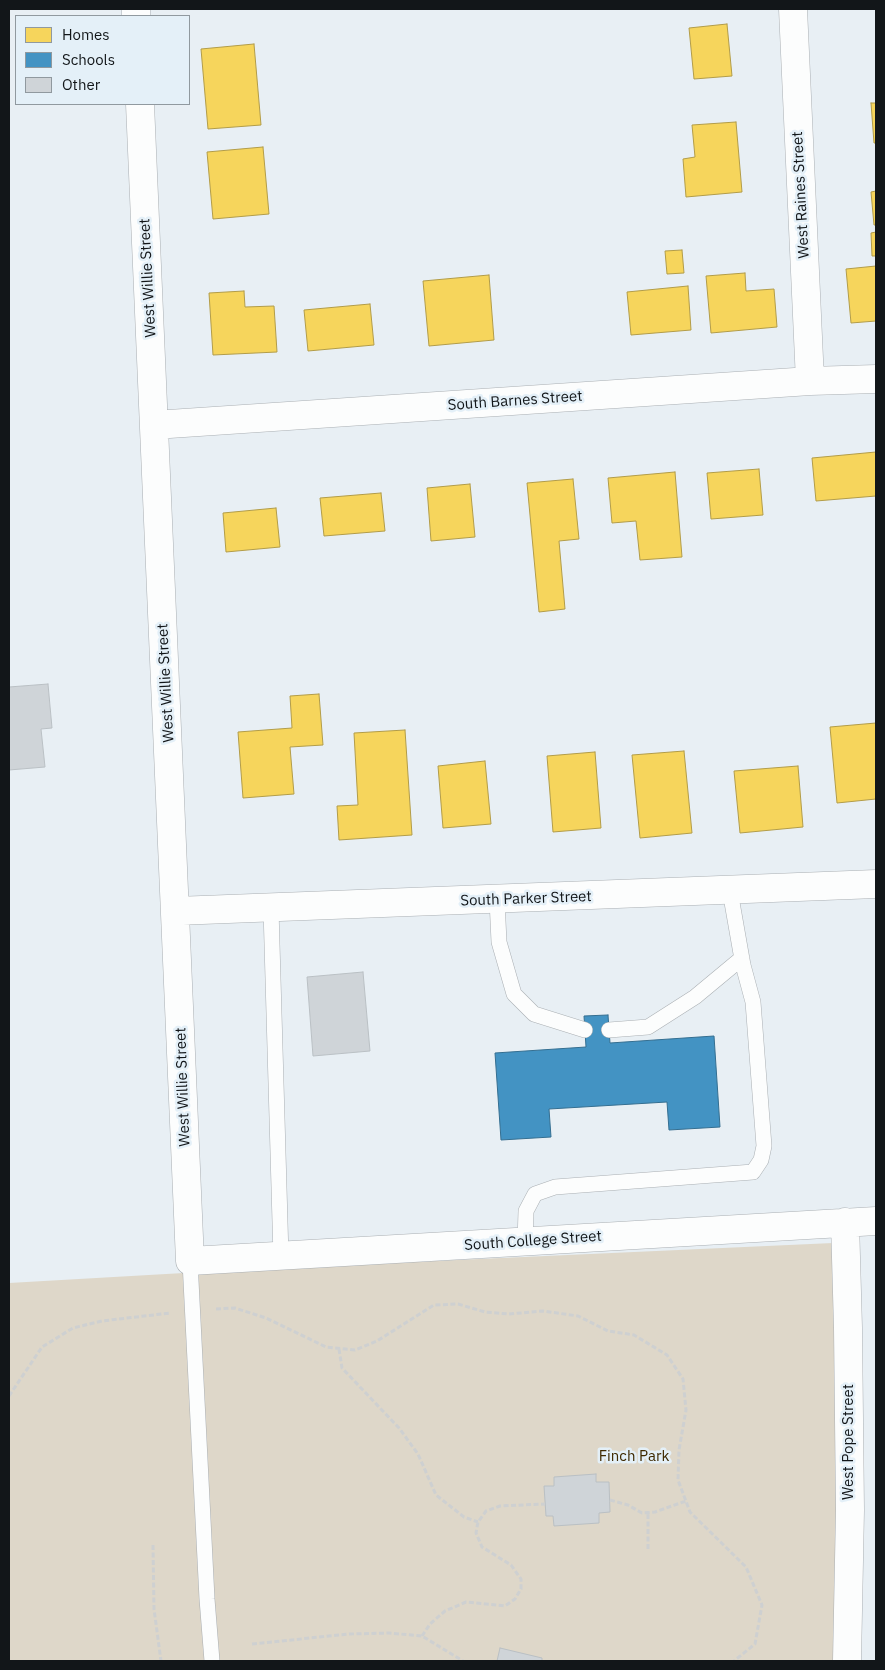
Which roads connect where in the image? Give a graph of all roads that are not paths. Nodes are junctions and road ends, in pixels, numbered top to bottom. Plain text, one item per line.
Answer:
1 (793, 9) edge
2 (140, 105) edge
3 (876, 379) edge
4 (810, 381) junction
5 (154, 425) junction
6 (876, 884) edge
7 (730, 891) junction
8 (497, 900) junction
9 (271, 909) junction
10 (176, 911) junction
11 (742, 958) junction
12 (585, 1030) dead end
13 (609, 1030) dead end
14 (876, 1221) edge
15 (845, 1222) junction
16 (525, 1242) junction
17 (281, 1257) junction
18 (190, 1262) junction
19 (212, 1661) edge
20 (847, 1661) edge

1 - 4 street, West Raines Street
2 - 5 street, West Willie Street
3 - 4 street, South Barnes Street
4 - 5 street, South Barnes Street
5 - 10 street, West Willie Street
6 - 7 street, South Parker Street
7 - 8 street, South Parker Street
7 - 11 lane
8 - 9 street, South Parker Street
8 - 12 lane
9 - 10 street, South Parker Street
9 - 17 lane
10 - 18 street, West Willie Street
11 - 13 lane
11 - 16 lane
14 - 15 street, South College Street
15 - 16 street, South College Street
15 - 20 street, West Pope Street
16 - 17 street, South College Street
17 - 18 street, South College Street
18 - 19 lane

